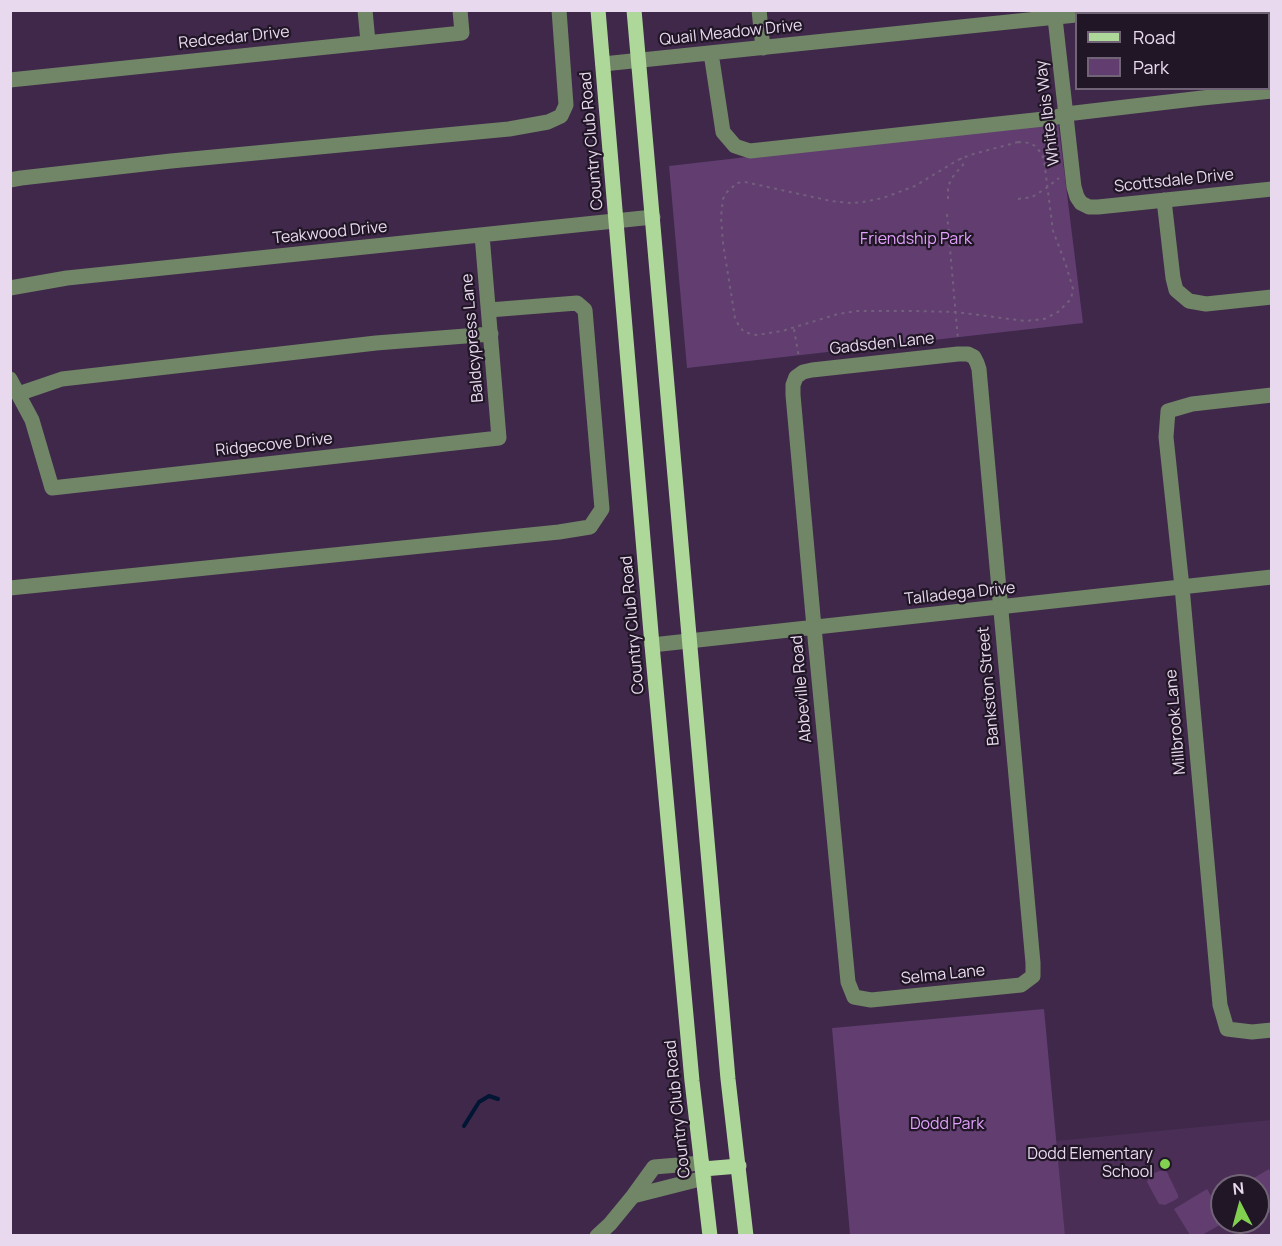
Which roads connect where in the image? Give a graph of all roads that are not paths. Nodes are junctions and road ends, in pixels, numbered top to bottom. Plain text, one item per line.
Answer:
1 (365, 10) edge
2 (460, 10) edge
3 (559, 10) edge
4 (598, 10) edge
5 (634, 10) edge
6 (759, 10) edge
7 (1075, 15) edge
8 (1055, 18) junction
9 (368, 42) junction
10 (763, 48) junction
11 (711, 53) junction
12 (638, 60) junction
13 (603, 64) junction
14 (10, 80) edge
15 (1272, 91) edge
16 (1066, 114) junction
17 (10, 180) edge
18 (1272, 189) edge
19 (1164, 200) junction
20 (1081, 203) joint
21 (653, 218) junction
22 (617, 221) junction
23 (482, 235) junction
24 (10, 288) edge
25 (1272, 297) edge
26 (489, 310) junction
27 (491, 334) junction
28 (974, 357) joint
29 (796, 377) joint
30 (10, 379) edge
31 (18, 394) junction
32 (1272, 395) edge
33 (499, 438) joint
34 (1272, 577) edge
35 (1182, 587) junction
36 (10, 588) edge
37 (1000, 608) junction
38 (814, 627) junction
39 (689, 640) junction
40 (652, 645) junction
41 (1033, 976) joint
42 (854, 997) joint
43 (1272, 1030) edge
44 (738, 1166) junction
45 (703, 1170) junction
46 (633, 1196) junction
47 (597, 1236) edge
48 (710, 1236) edge
49 (746, 1236) edge

1 - 9 street
2 - 9 street, Redcedar Drive
3 - 17 street
4 - 13 main road, Country Club Road
5 - 12 main road
6 - 10 street
7 - 8 street, Quail Meadow Drive
8 - 10 street, Quail Meadow Drive
8 - 16 street, White Ibis Way
9 - 14 street, Redcedar Drive
10 - 11 street, Quail Meadow Drive
11 - 12 street, Quail Meadow Drive
11 - 16 street
12 - 13 street, Quail Meadow Drive
12 - 21 main road
13 - 22 main road, Country Club Road
15 - 16 street
16 - 20 street, White Ibis Way
18 - 19 street, Scottsdale Drive
19 - 20 street, Scottsdale Drive
19 - 25 street
21 - 22 street, Teakwood Drive
21 - 39 main road
22 - 23 street, Teakwood Drive
22 - 40 main road, Country Club Road
23 - 24 street, Teakwood Drive
23 - 26 street, Baldcypress Lane
26 - 27 street, Baldcypress Lane
26 - 36 street
27 - 31 street
27 - 33 street, Baldcypress Lane
28 - 29 street, Gadsden Lane
28 - 37 street, Bankston Street
29 - 38 street, Abbeville Road
30 - 31 street
31 - 33 street, Ridgecove Drive
32 - 35 street, Millbrook Lane
34 - 35 street, Talladega Drive
35 - 37 street, Talladega Drive
35 - 43 street, Millbrook Lane
37 - 38 street, Talladega Drive
37 - 41 street, Bankston Street
38 - 39 street, Talladega Drive
38 - 42 street, Abbeville Road
39 - 40 street, Talladega Drive
39 - 44 main road
40 - 45 main road, Country Club Road
41 - 42 street, Selma Lane
44 - 45 main road
44 - 49 main road
45 - 46 street
45 - 46 street
45 - 48 main road, Country Club Road
46 - 47 street

